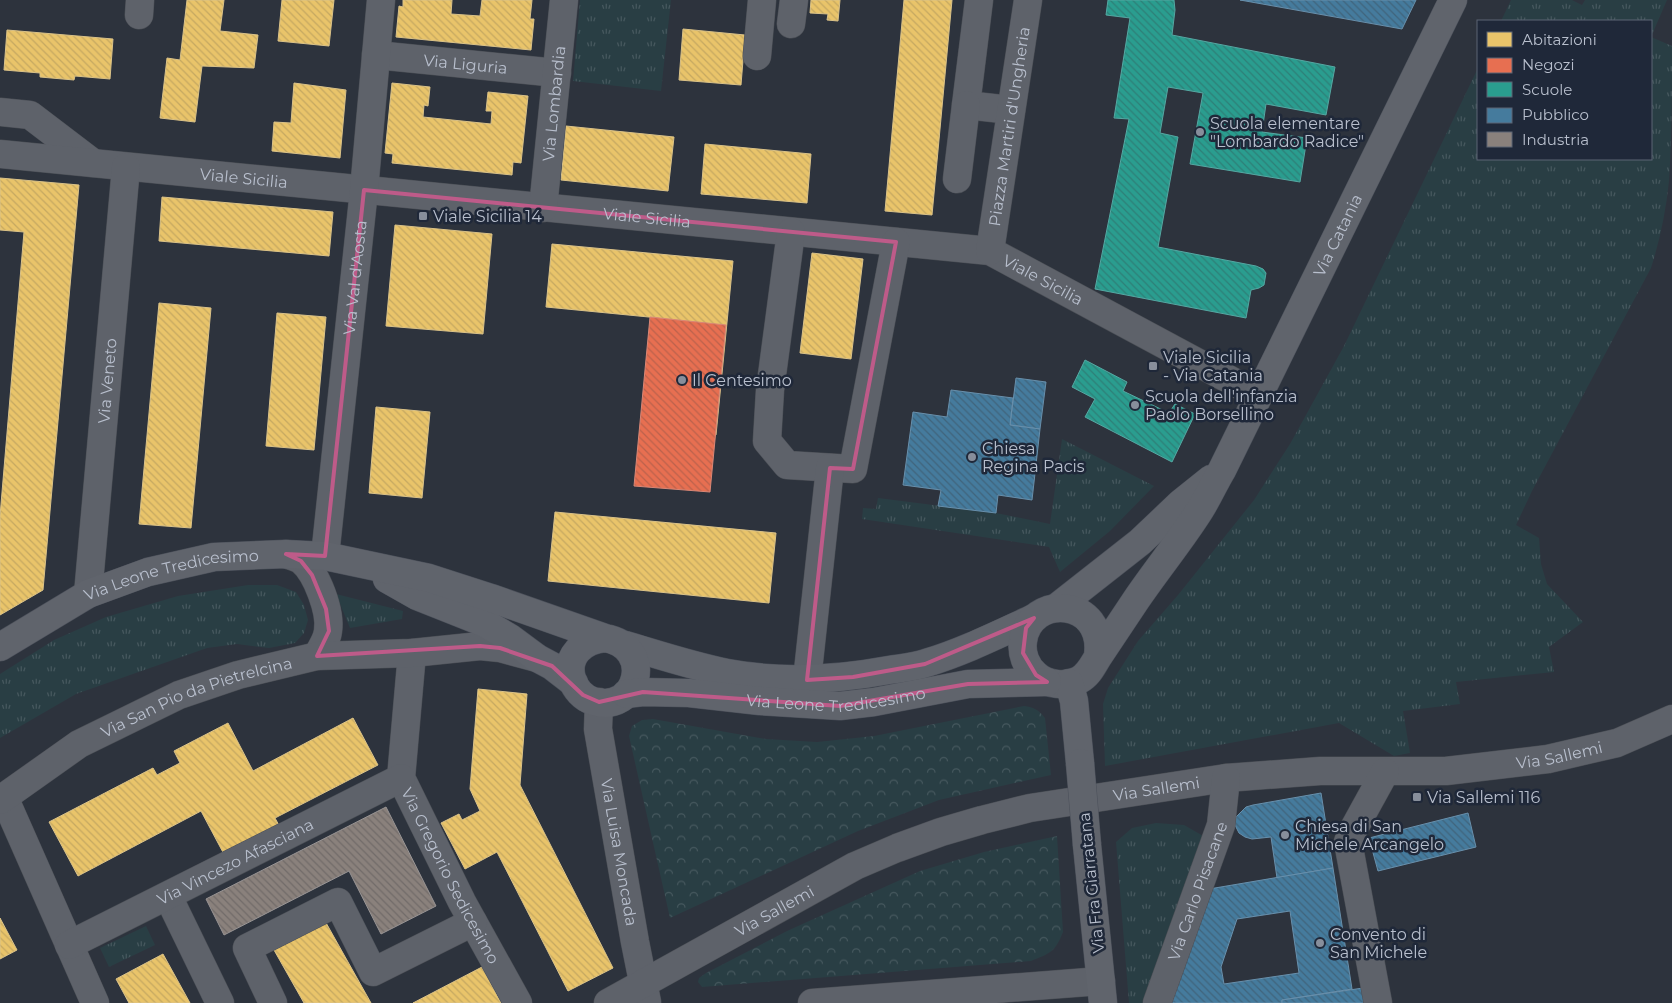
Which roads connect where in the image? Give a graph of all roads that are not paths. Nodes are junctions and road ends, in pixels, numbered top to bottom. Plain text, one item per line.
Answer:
1 (381, 0) edge
2 (564, 0) edge
3 (762, 0) edge
4 (979, 0) edge
5 (1028, 0) edge
6 (1453, 0) edge
7 (376, 55) junction
8 (757, 56) dead end
9 (556, 73) junction
10 (966, 105) junction
11 (1011, 110) junction
12 (0, 112) edge
13 (0, 154) edge
14 (93, 163) junction
15 (126, 167) junction
16 (957, 179) dead end
17 (364, 190) junction
18 (543, 208) junction
19 (791, 232) junction
20 (896, 242) junction
21 (990, 251) junction
22 (1258, 396) junction
23 (830, 468) junction
24 (1222, 470) junction
25 (286, 554) junction
26 (325, 556) junction
27 (356, 563) junction
28 (88, 594) junction
29 (1045, 613) junction
30 (615, 641) junction
31 (0, 647) edge
32 (412, 653) junction
33 (317, 656) junction
34 (1098, 656) junction
35 (537, 658) junction
36 (807, 680) junction
37 (574, 683) junction
38 (1058, 683) junction
39 (626, 694) junction
40 (599, 702) junction
41 (1672, 720) edge
42 (1385, 772) junction
43 (401, 778) junction
44 (1226, 778) junction
45 (2, 798) edge
46 (168, 896) junction
47 (473, 922) junction
48 (68, 945) junction
49 (1102, 992) edge
50 (646, 994) edge
51 (95, 1003) edge
52 (220, 1003) edge
53 (274, 1003) edge
54 (518, 1003) edge
55 (608, 1003) edge
56 (812, 1003) edge
57 (1157, 1003) edge
58 (1378, 1003) edge

1 - 7 street, Via Val d'Aosta
2 - 9 street, Via Lombardia
3 - 8 street
4 - 10 street
5 - 11 street, Piazza Martiri d'Ungheria
6 - 22 main road, Via Catania
7 - 9 street, Via Liguria
7 - 17 street, Via Val d'Aosta
9 - 18 street, Via Lombardia
10 - 11 street
10 - 16 street
11 - 21 street, Piazza Martiri d'Ungheria
12 - 14 street
13 - 14 street, Viale Sicilia
14 - 15 street, Viale Sicilia
15 - 17 street, Viale Sicilia
15 - 28 street, Via Veneto
17 - 18 street, Viale Sicilia
17 - 26 street, Via Val d'Aosta
18 - 19 street, Viale Sicilia
19 - 20 street, Viale Sicilia
19 - 23 street
20 - 21 street, Viale Sicilia
20 - 23 street
21 - 22 street, Viale Sicilia
22 - 24 main road, Via Catania
23 - 36 street
24 - 29 main road
24 - 34 main road, Via Catania
25 - 26 main road, Via Leone Tredicesimo
25 - 28 main road, Via Leone Tredicesimo
25 - 33 street
26 - 27 main road, Via Leone Tredicesimo
27 - 30 main road, Via Leone Tredicesimo
27 - 35 main road
28 - 31 main road, Via Leone Tredicesimo
29 - 34 main road
29 - 36 main road, Via Leone Tredicesimo
29 - 38 main road
30 - 36 main road, Via Leone Tredicesimo
30 - 37 main road
30 - 39 main road
32 - 33 street, Via San Pio da Pietrelcina
32 - 35 street, Via San Pio da Pietrelcina
32 - 43 street, Via Gregorio Sedicesimo
33 - 45 street, Via San Pio da Pietrelcina
34 - 38 main road
35 - 37 main road
37 - 40 main road
38 - 39 main road, Via Leone Tredicesimo
38 - 49 main road, Via Fra Giarratana, bridge
39 - 40 main road
40 - 50 street, Via Luisa Moncada
41 - 42 street, Via Sallemi
42 - 44 street, Via Sallemi
42 - 58 street
43 - 46 street, Via Vincezo Afasciana
43 - 47 street, Via Gregorio Sedicesimo
44 - 50 street, Via Sallemi
44 - 57 street, Via Carlo Pisacane
45 - 48 street
46 - 48 street, Via Vincezo Afasciana
46 - 52 street
47 - 53 street
47 - 54 street, Via Gregorio Sedicesimo
48 - 51 street
49 - 56 street
50 - 55 street, Via Sallemi

